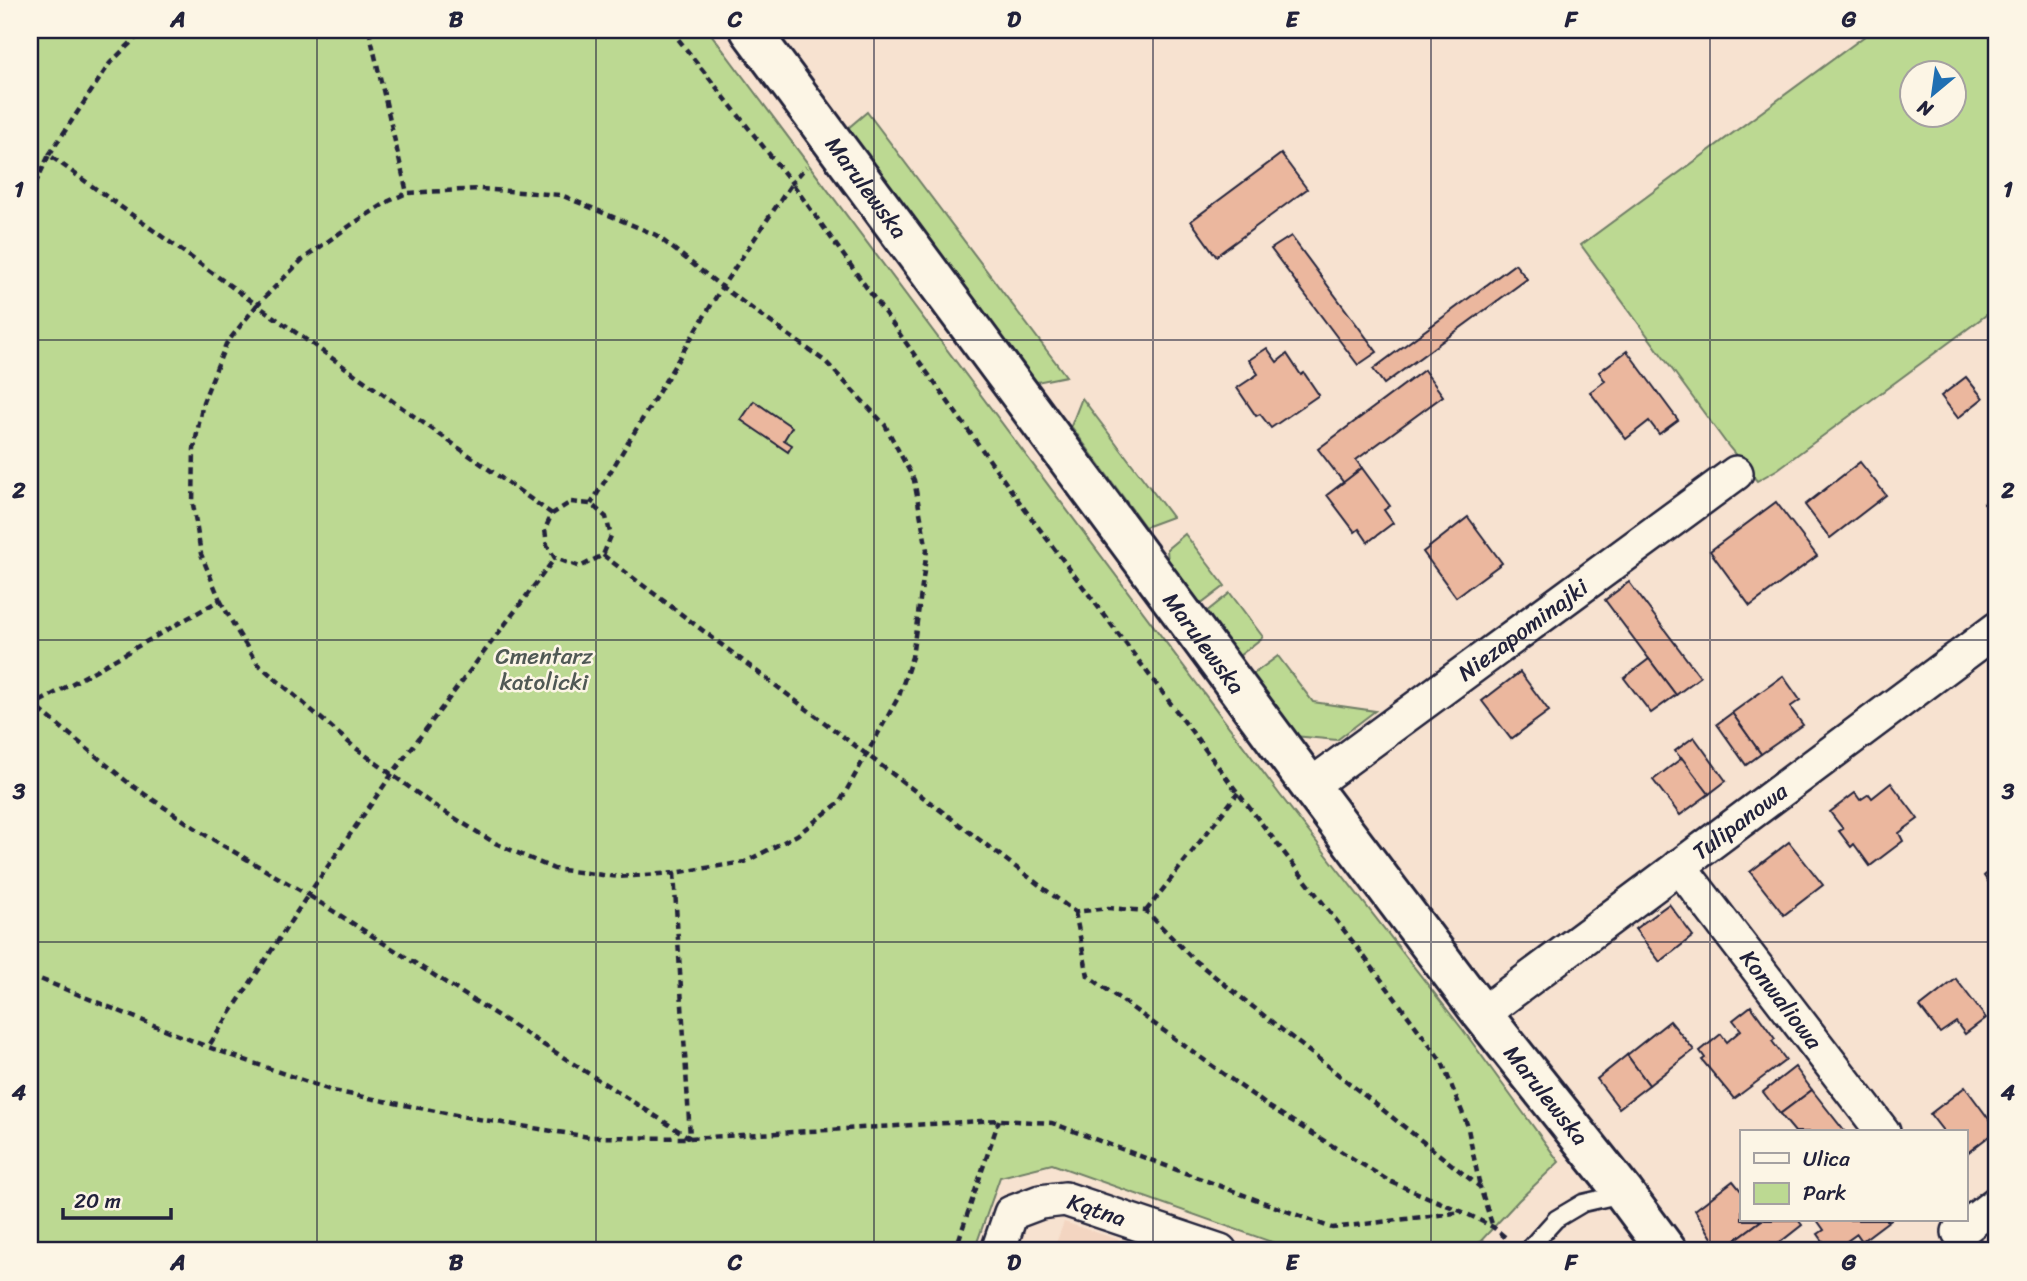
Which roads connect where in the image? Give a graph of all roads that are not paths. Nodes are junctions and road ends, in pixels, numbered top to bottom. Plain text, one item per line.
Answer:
1 (750, 30) edge
2 (1735, 473) dead end
3 (1997, 629) edge
4 (1310, 786) junction
5 (1679, 866) junction
6 (1482, 1014) junction
7 (1881, 1130) edge
8 (1624, 1194) junction
9 (1997, 1203) edge
10 (1961, 1234) edge
11 (1521, 1247) edge
12 (998, 1251) edge
13 (1220, 1251) edge
14 (1667, 1251) edge

1 - 4 street, Marulewska
2 - 4 street, Niezapominajki
3 - 5 street, Tulipanowa
4 - 6 street, Marulewska
5 - 6 street, Tulipanowa
5 - 7 street, Konwaliowa
6 - 8 street, Marulewska
8 - 11 lane
8 - 14 street, Marulewska
9 - 10 street
12 - 13 street, Kątna

